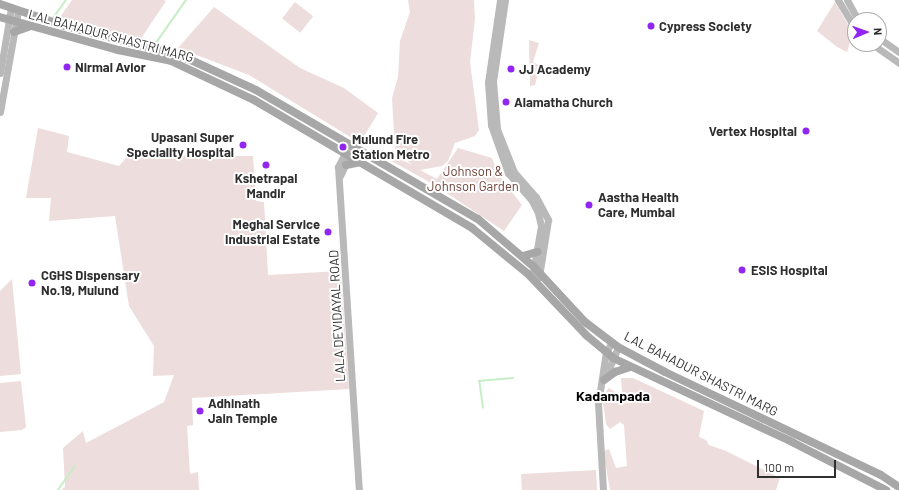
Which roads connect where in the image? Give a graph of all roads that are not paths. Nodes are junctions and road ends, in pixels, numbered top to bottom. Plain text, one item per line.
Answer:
1 (500, 0) edge
2 (505, 0) edge
3 (838, 0) edge
4 (847, 0) edge
5 (0, 4) edge
6 (14, 10) junction
7 (854, 12) edge
8 (847, 15) edge
9 (0, 17) edge
10 (12, 21) junction
11 (30, 26) junction
12 (14, 32) junction
13 (887, 44) edge
14 (883, 52) edge
15 (899, 52) edge
16 (899, 63) edge
17 (0, 73) edge
18 (0, 112) edge
19 (352, 145) junction
20 (347, 154) junction
21 (362, 162) junction
22 (346, 165) junction
23 (340, 176) junction
24 (519, 182) junction
25 (537, 252) junction
26 (523, 256) junction
27 (537, 269) junction
28 (535, 281) junction
29 (615, 344) junction
30 (609, 354) junction
31 (630, 366) junction
32 (602, 384) junction
33 (899, 487) edge
34 (883, 488) edge
35 (360, 490) edge
36 (603, 490) edge

1 - 24 street
2 - 24 street
3 - 8 street
4 - 7 street
5 - 6 main road, LAL BAHADUR SHASTRI MARG
6 - 10 street
6 - 19 main road, LAL BAHADUR SHASTRI MARG
9 - 10 main road, LAL BAHADUR SHASTRI MARG
10 - 11 main road, LAL BAHADUR SHASTRI MARG
10 - 12 street
10 - 17 street
11 - 12 main road
11 - 20 main road, LAL BAHADUR SHASTRI MARG
12 - 18 street
13 - 15 street
14 - 16 street
19 - 20 street, LALA DEVIDAYAL ROAD
19 - 26 main road, LAL BAHADUR SHASTRI MARG
20 - 21 main road, LAL BAHADUR SHASTRI MARG
20 - 22 street
20 - 23 street, LALA DEVIDAYAL ROAD
21 - 22 main road
21 - 28 main road, LAL BAHADUR SHASTRI MARG
22 - 23 street
23 - 35 street, LALA DEVIDAYAL ROAD
24 - 25 street
24 - 27 street
25 - 26 main road
25 - 27 street
26 - 27 main road, LAL BAHADUR SHASTRI MARG
27 - 28 street
27 - 29 main road, LAL BAHADUR SHASTRI MARG
28 - 30 main road, LAL BAHADUR SHASTRI MARG
29 - 30 street
29 - 33 main road, LAL BAHADUR SHASTRI MARG
30 - 31 main road, LAL BAHADUR SHASTRI MARG
30 - 32 street
31 - 32 main road
31 - 34 main road, LAL BAHADUR SHASTRI MARG
32 - 36 street

